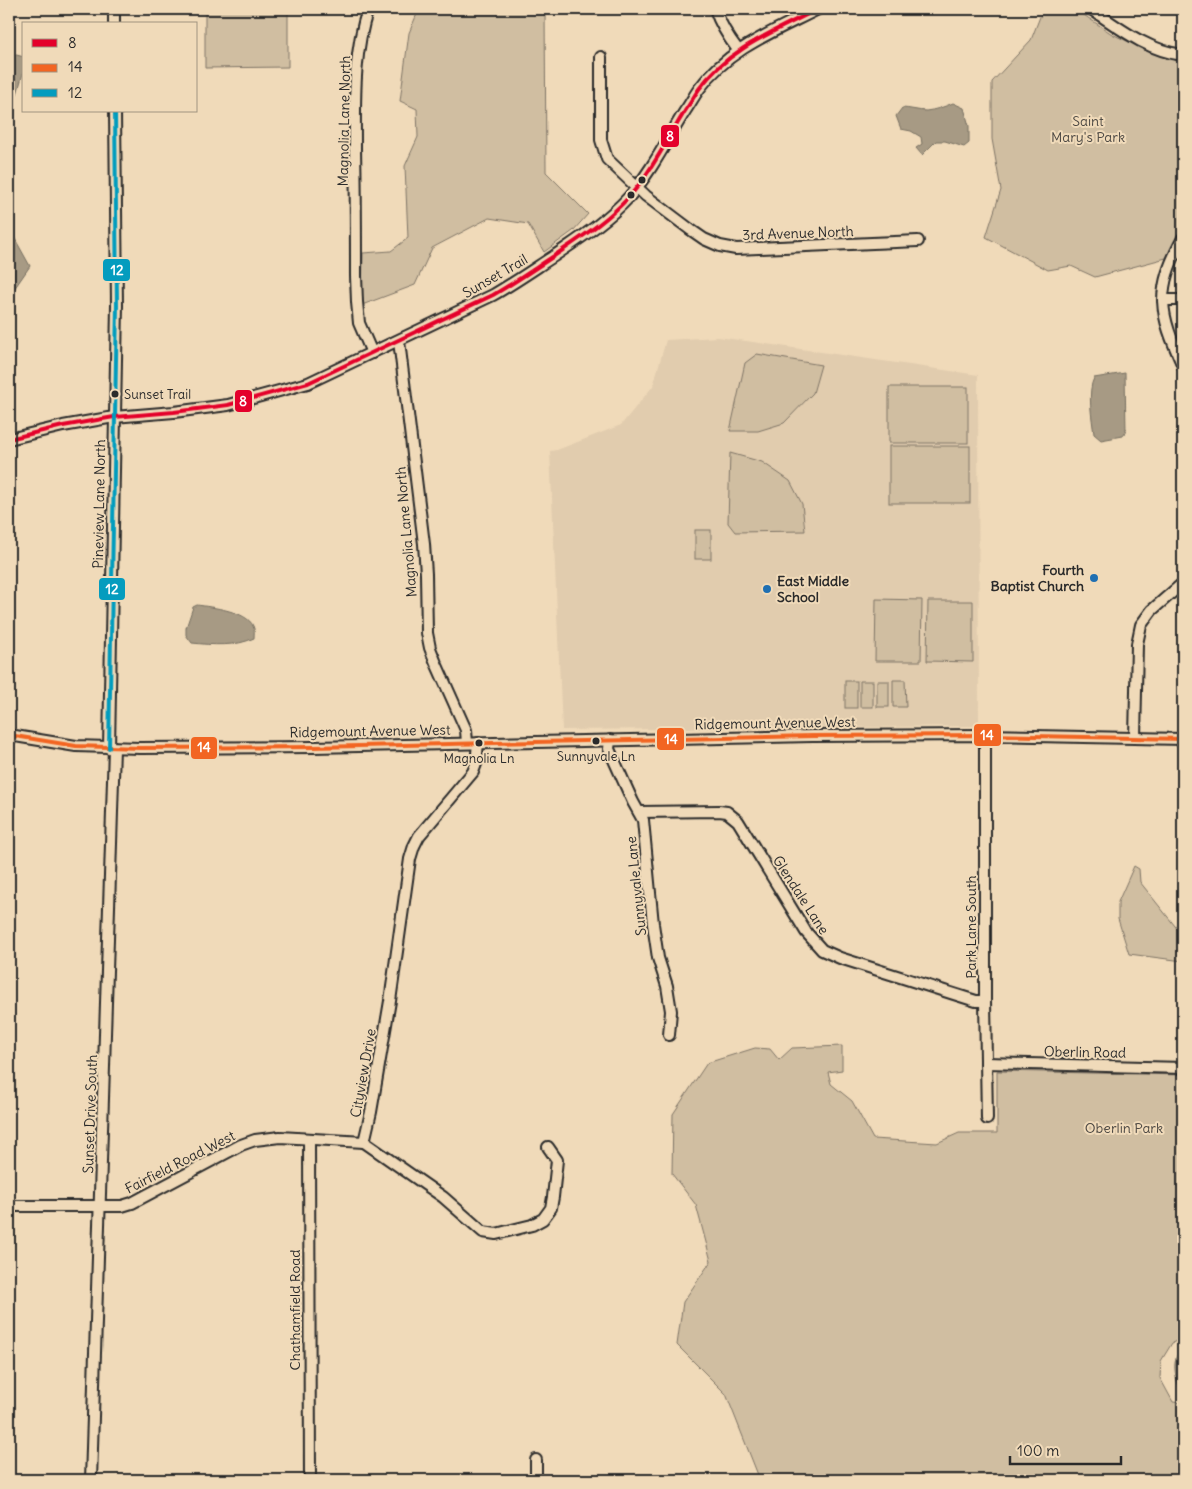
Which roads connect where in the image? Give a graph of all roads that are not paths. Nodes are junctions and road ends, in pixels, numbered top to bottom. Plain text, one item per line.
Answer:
1 (114, 9) edge
2 (368, 9) edge
3 (714, 9) edge
4 (818, 9) edge
5 (1090, 9) edge
6 (114, 22) edge
7 (738, 50) junction
8 (1183, 55) edge
9 (600, 57) dead end
10 (115, 112) edge
11 (636, 187) junction
12 (1183, 238) edge
13 (918, 242) dead end
14 (1163, 300) junction
15 (1183, 300) edge
16 (399, 341) junction
17 (372, 353) junction
18 (1183, 366) edge
19 (114, 417) junction
20 (9, 439) edge
21 (1183, 583) edge
22 (9, 735) edge
23 (985, 735) junction
24 (1135, 738) junction
25 (1183, 739) edge
26 (610, 740) junction
27 (472, 743) junction
28 (111, 748) junction
29 (639, 812) junction
30 (984, 1001) junction
31 (669, 1035) dead end
32 (986, 1063) junction
33 (1183, 1068) edge
34 (986, 1119) dead end
35 (308, 1139) junction
36 (364, 1142) junction
37 (548, 1147) dead end
38 (9, 1206) edge
39 (100, 1206) junction
40 (536, 1460) dead end
41 (92, 1480) edge
42 (310, 1480) edge
43 (536, 1480) edge

1 - 6 street
2 - 17 street, Magnolia Lane North
3 - 7 street
4 - 7 street, Sunset Trail
5 - 8 street
7 - 11 street, Sunset Trail
9 - 11 street, 3rd Avenue North
10 - 19 street, Pineview Lane North
11 - 13 street, 3rd Avenue North
11 - 16 street, Sunset Trail
12 - 14 street
14 - 15 street
14 - 18 street
16 - 17 street, Sunset Trail
16 - 27 street, Magnolia Lane North
17 - 19 street, Sunset Trail
19 - 20 street, Sunset Trail
19 - 28 street, Pineview Lane North
21 - 24 street
22 - 28 street, Ridgemount Avenue West
23 - 24 street, Ridgemount Avenue West
23 - 26 street, Ridgemount Avenue West
23 - 30 street, Park Lane South
24 - 25 street, Ridgemount Avenue West
26 - 27 street, Ridgemount Avenue West
26 - 29 street, Sunnyvale Lane
27 - 28 street, Ridgemount Avenue West
27 - 36 street, Cityview Drive
28 - 39 street, Sunset Drive South
29 - 30 street, Glendale Lane
29 - 31 street, Sunnyvale Lane
30 - 32 street, Park Lane South
32 - 33 street, Oberlin Road
32 - 34 street, Park Lane South
35 - 36 street, Fairfield Road West
35 - 39 street, Fairfield Road West
35 - 42 street, Chathamfield Road
36 - 37 street
38 - 39 street, Fairfield Road West
39 - 41 street, Sunset Drive South
40 - 43 street

